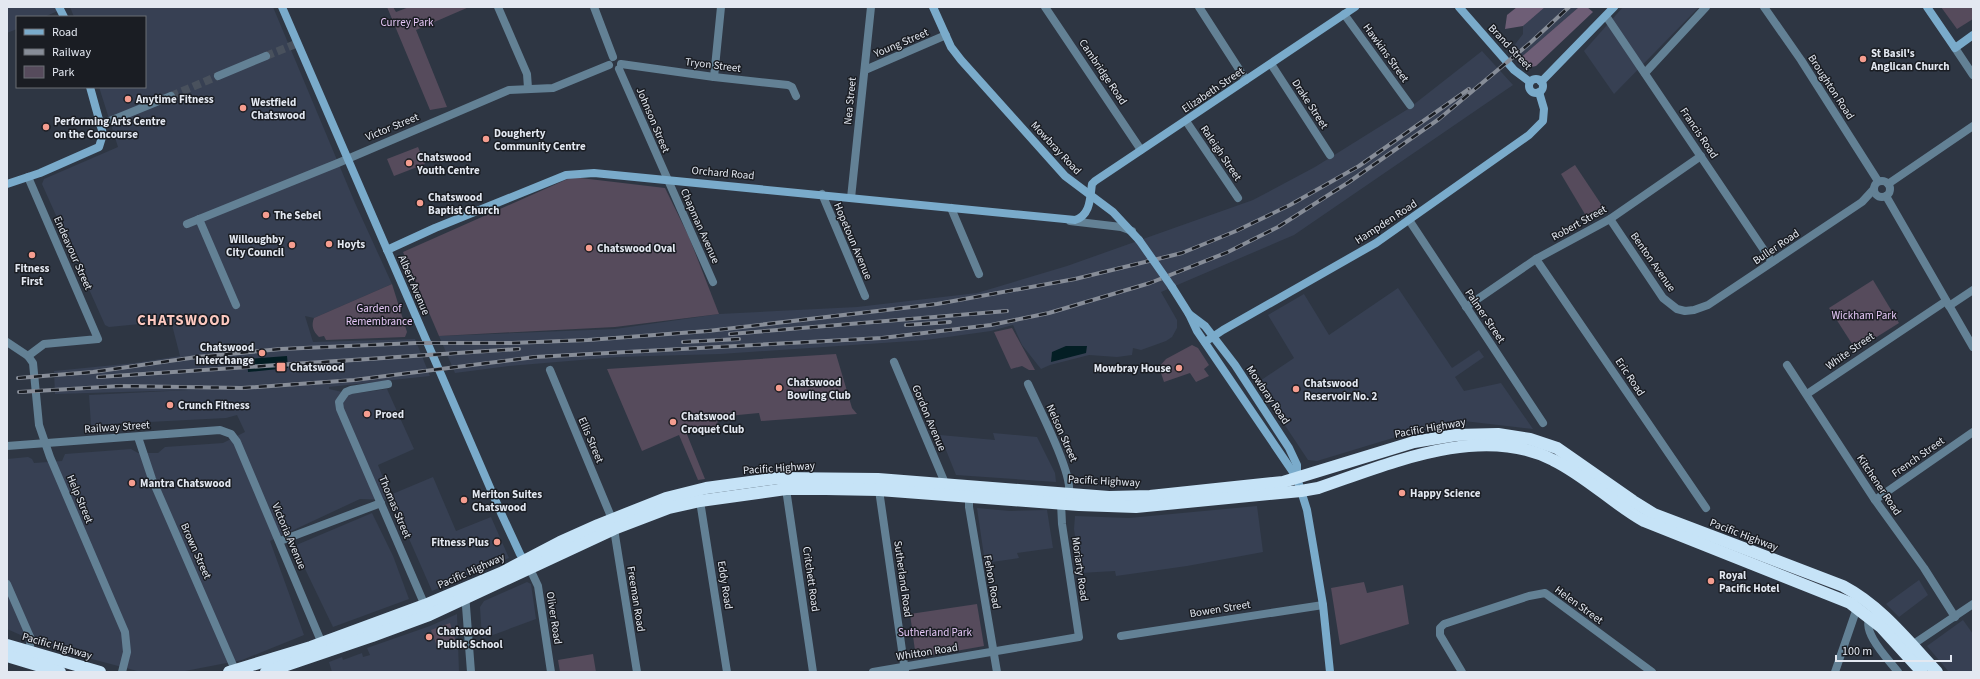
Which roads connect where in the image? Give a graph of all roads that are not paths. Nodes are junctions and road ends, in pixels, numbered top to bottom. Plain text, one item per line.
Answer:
1 (59, 7) edge
2 (282, 7) edge
3 (498, 7) edge
4 (594, 7) edge
5 (721, 7) edge
6 (871, 7) edge
7 (933, 7) edge
8 (1045, 7) edge
9 (1199, 7) edge
10 (1355, 7) edge
11 (1459, 7) edge
12 (1614, 7) edge
13 (1706, 7) edge
14 (1764, 7) edge
15 (1927, 7) edge
16 (1344, 14) junction
17 (64, 16) edge
18 (1606, 16) junction
19 (946, 35) junction
20 (1973, 35) edge
21 (1955, 48) junction
22 (266, 56) tunnel mouth
23 (613, 57) junction
24 (1271, 64) junction
25 (609, 65) junction
26 (620, 66) junction
27 (865, 70) junction
28 (1645, 73) junction
29 (1973, 75) edge
30 (218, 76) tunnel mouth
31 (714, 77) junction
32 (1246, 80) junction
33 (1530, 82) junction
34 (1542, 82) junction
35 (90, 88) edge
36 (528, 88) junction
37 (1539, 92) junction
38 (171, 96) tunnel mouth
39 (796, 96) dead end
40 (1410, 105) dead end
41 (1186, 121) junction
42 (100, 125) junction
43 (1973, 126) edge
44 (1141, 150) junction
45 (1330, 155) dead end
46 (1701, 156) junction
47 (348, 158) junction
48 (28, 177) junction
49 (667, 179) junction
50 (1878, 181) junction
51 (7, 184) edge
52 (1888, 184) junction
53 (1873, 190) junction
54 (822, 194) junction
55 (1090, 195) junction
56 (1886, 196) junction
57 (850, 198) junction
58 (1238, 198) dead end
59 (951, 208) junction
60 (1610, 218) junction
61 (199, 219) junction
62 (1409, 220) junction
63 (1070, 221) junction
64 (187, 224) dead end
65 (1134, 233) junction
66 (387, 250) junction
67 (1536, 259) junction
68 (1772, 262) junction
69 (979, 274) dead end
70 (713, 282) dead end
71 (1973, 290) edge
72 (865, 296) dead end
73 (1947, 303) junction
74 (236, 305) dead end
75 (1466, 307) junction
76 (1686, 311) joint
77 (1189, 314) junction
78 (1214, 337) junction
79 (7, 342) edge
80 (1205, 342) junction
81 (1973, 347) edge
82 (28, 356) junction
83 (894, 362) dead end
84 (1787, 365) dead end
85 (550, 370) dead end
86 (388, 384) dead end
87 (1028, 384) dead end
88 (1807, 394) junction
89 (1543, 423) dead end
90 (228, 432) joint
91 (1973, 432) edge
92 (138, 437) junction
93 (45, 443) junction
94 (7, 446) edge
95 (1297, 478) junction
96 (945, 483) junction
97 (786, 489) junction
98 (879, 490) junction
99 (1302, 491) junction
100 (1070, 492) junction
101 (969, 496) junction
102 (1875, 500) junction
103 (700, 501) junction
104 (381, 503) junction
105 (1061, 503) junction
106 (1706, 508) dead end
107 (613, 524) junction
108 (280, 541) junction
109 (527, 565) junction
110 (7, 584) edge
111 (1855, 592) junction
112 (466, 594) junction
113 (1973, 604) edge
114 (1323, 605) junction
115 (1858, 609) junction
116 (427, 610) junction
117 (1882, 613) junction
118 (1869, 617) junction
119 (1955, 617) junction
120 (1121, 636) dead end
121 (1079, 638) joint
122 (1912, 644) junction
123 (7, 645) edge
124 (324, 647) junction
125 (29, 652) junction
126 (993, 652) junction
127 (7, 656) edge
128 (905, 670) edge
129 (60, 672) edge
130 (100, 672) edge
131 (122, 672) edge
132 (234, 672) edge
133 (266, 672) edge
134 (471, 672) edge
135 (551, 672) edge
136 (637, 672) edge
137 (727, 672) edge
138 (813, 672) edge
139 (874, 672) edge
140 (996, 672) edge
141 (1330, 672) edge
142 (1462, 672) edge
143 (1652, 672) edge
144 (1835, 672) edge
145 (1898, 672) edge
146 (1922, 672) edge
147 (1937, 672) edge

1 - 17 street
2 - 47 street, Albert Avenue
3 - 36 street
4 - 23 street
5 - 31 street
6 - 27 street, Nea Street
7 - 19 street, Mowbray Road
8 - 44 street, Cambridge Road
9 - 32 street
10 - 16 street, Elizabeth Street
11 - 33 street, Brand Street
12 - 18 street
13 - 28 street
14 - 50 street, Broughton Road
15 - 21 street
16 - 24 street, Elizabeth Street
16 - 40 street, Hawkins Street
18 - 28 street, Francis Road
18 - 34 street
19 - 27 street, Young Street
19 - 55 street, Mowbray Road
20 - 21 street
21 - 29 street
22 - 30 street
23 - 25 street
23 - 26 street
24 - 32 street, Elizabeth Street
24 - 45 street, Drake Street
25 - 26 street
25 - 36 street, Victor Street
26 - 31 street, Tryon Street
26 - 49 street, Johnson Street
27 - 57 street, Nea Street
28 - 46 street, Francis Road
31 - 39 street, Tryon Street
32 - 41 street, Elizabeth Street
33 - 34 street
33 - 37 street
34 - 37 street
35 - 42 street
36 - 47 street, Victor Street
37 - 62 street, Hampden Road
38 - 42 street
41 - 44 street, Elizabeth Street
41 - 58 street, Raleigh Street
42 - 48 street
43 - 52 street
44 - 55 street, Elizabeth Street
46 - 60 street, Robert Street
46 - 68 street, Francis Road
47 - 61 street, Victor Street
47 - 66 street, Albert Avenue
48 - 51 street
48 - 82 street, Endeavour Street
49 - 54 street, Orchard Road
49 - 66 street, Orchard Road
49 - 70 street, Chapman Avenue
50 - 52 street
50 - 53 street
52 - 56 street
53 - 56 street
53 - 68 street, Buller Road
54 - 57 street, Orchard Road
54 - 72 street, Hopetoun Avenue
55 - 63 street
55 - 65 street, Mowbray Road
56 - 73 street
57 - 59 street, Orchard Road
59 - 63 street, Orchard Road
59 - 69 street
60 - 67 street, Robert Street
60 - 76 street, Benton Avenue
61 - 64 street, Victor Street
61 - 74 street
62 - 75 street, Palmer Street
62 - 78 street, Hampden Road
63 - 65 street, Orchard Road
65 - 77 street, Mowbray Road, bridge
66 - 109 street, Albert Avenue
67 - 75 street, Robert Street
67 - 106 street, Eric Road
68 - 76 street, Buller Road
71 - 73 street, White Street
73 - 81 street
73 - 88 street, White Street
75 - 89 street, Palmer Street
77 - 78 street, Mowbray Road
77 - 80 street, Mowbray Road
78 - 80 street, Hampden Road
78 - 95 street, Mowbray Road
79 - 82 street
80 - 95 street, Mowbray Road
82 - 93 street, Help Street
83 - 96 street, Gordon Avenue
84 - 88 street, Kitchener Road
85 - 107 street, Ellis Street
86 - 104 street, Thomas Street
87 - 100 street, Nelson Street
88 - 102 street, Kitchener Road
90 - 92 street, Railway Street
90 - 108 street, Victoria Avenue
91 - 102 street, French Street
92 - 93 street, Railway Street
92 - 132 street, Brown Street
93 - 94 street, Railway Street
93 - 131 street, Help Street
95 - 99 street, Mowbray Road
95 - 100 highway, Pacific Highway
95 - 111 highway, Pacific Highway
96 - 100 highway, Pacific Highway
96 - 107 highway, Pacific Highway
97 - 98 highway, Pacific Highway
97 - 103 highway, Pacific Highway
97 - 138 street, Critchett Road
98 - 101 highway, Pacific Highway
98 - 128 street, Sutherland Road
99 - 105 highway, Pacific Highway
99 - 114 street, Mowbray Road
99 - 115 highway, Pacific Highway
101 - 105 highway, Pacific Highway
101 - 126 street, Fehon Road
102 - 119 street, Kitchener Road
103 - 107 highway, Pacific Highway
103 - 137 street, Eddy Road
104 - 108 street
104 - 116 street, Thomas Street
105 - 121 street, Moriarty Road
107 - 109 highway, Pacific Highway
107 - 136 street, Freeman Road
108 - 124 street, Victoria Avenue
109 - 112 highway, Pacific Highway
109 - 135 street, Oliver Road
110 - 125 street
111 - 115 street
111 - 117 highway, Pacific Highway
112 - 116 highway, Pacific Highway
112 - 134 street
113 - 119 street
114 - 120 street, Bowen Street
114 - 141 street, Mowbray Road
115 - 118 highway, Pacific Highway
115 - 144 street
116 - 124 highway, Pacific Highway
117 - 118 street
117 - 122 highway, Pacific Highway
118 - 145 street
118 - 146 highway, Pacific Highway
119 - 122 street
121 - 126 street, Whitton Road
122 - 147 highway, Pacific Highway
123 - 125 highway, Pacific Highway
124 - 132 highway, Pacific Highway
124 - 133 highway, Pacific Highway
125 - 130 highway, Pacific Highway
126 - 128 street, Whitton Road
126 - 140 street, Fehon Road
127 - 129 highway
128 - 139 street, Whitton Road
142 - 143 street, Helen Street

